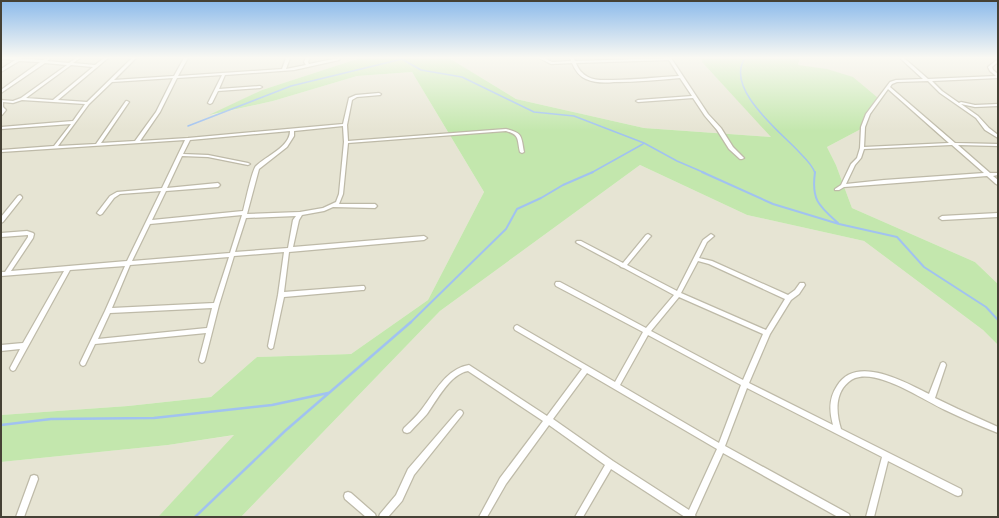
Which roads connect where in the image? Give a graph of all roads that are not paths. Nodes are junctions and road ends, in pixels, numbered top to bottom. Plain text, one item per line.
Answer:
1 (15, 82) edge
2 (45, 82) edge
3 (76, 82) edge
4 (110, 82) edge
5 (173, 82) edge
6 (220, 82) edge
7 (685, 82) edge
8 (893, 82) edge
9 (930, 82) edge
10 (260, 87) dead end
11 (888, 87) junction
12 (216, 90) junction
13 (1, 92) edge
14 (379, 94) dead end
15 (695, 97) junction
16 (22, 99) junction
17 (1, 101) edge
18 (54, 101) junction
19 (638, 101) dead end
20 (127, 102) dead end
21 (956, 102) junction
22 (88, 103) junction
23 (210, 103) dead end
24 (998, 105) edge
25 (1, 114) edge
26 (74, 122) junction
27 (345, 125) junction
28 (1, 128) edge
29 (292, 130) junction
30 (998, 137) edge
31 (188, 139) junction
32 (137, 142) junction
33 (346, 142) junction
34 (98, 144) junction
35 (951, 144) junction
36 (998, 145) edge
37 (56, 146) junction
38 (862, 148) junction
39 (1, 151) edge
40 (522, 152) dead end
41 (180, 155) junction
42 (742, 158) dead end
43 (248, 164) dead end
44 (987, 174) junction
45 (998, 174) edge
46 (998, 184) edge
47 (218, 185) dead end
48 (843, 186) junction
49 (163, 189) junction
50 (837, 189) dead end
51 (20, 197) dead end
52 (334, 206) junction
53 (375, 206) dead end
54 (100, 212) dead end
55 (244, 214) junction
56 (300, 214) junction
57 (998, 215) edge
58 (942, 218) dead end
59 (1, 221) edge
60 (148, 222) junction
61 (1, 235) edge
62 (648, 236) dead end
63 (711, 236) dead end
64 (424, 238) dead end
65 (579, 242) dead end
66 (288, 250) junction
67 (232, 255) junction
68 (696, 259) junction
69 (128, 264) junction
70 (623, 266) junction
71 (68, 268) junction
72 (4, 273) edge
73 (558, 284) dead end
74 (802, 285) dead end
75 (362, 288) dead end
76 (678, 294) junction
77 (281, 295) junction
78 (788, 298) junction
79 (216, 305) junction
80 (108, 311) junction
81 (517, 328) dead end
82 (210, 330) junction
83 (647, 331) junction
84 (767, 333) junction
85 (93, 342) junction
86 (25, 346) junction
87 (271, 346) dead end
88 (1, 348) edge
89 (202, 360) dead end
90 (83, 363) dead end
91 (943, 365) dead end
92 (14, 368) dead end
93 (586, 369) junction
94 (745, 384) junction
95 (616, 386) junction
96 (931, 398) junction
97 (460, 414) dead end
98 (548, 420) junction
99 (407, 430) dead end
100 (998, 430) edge
101 (838, 431) junction
102 (721, 448) junction
103 (886, 456) junction
104 (610, 464) junction
105 (34, 479) dead end
106 (958, 492) dead end
107 (348, 496) dead end
108 (20, 517) edge
109 (372, 517) edge
110 (383, 517) edge
111 (483, 517) edge
112 (579, 517) edge
113 (691, 517) edge
114 (846, 517) edge
115 (870, 517) edge

1 - 13 street
2 - 16 street
3 - 18 street
4 - 22 street
5 - 32 street
6 - 12 street
7 - 15 street
8 - 11 street
9 - 21 street
10 - 12 street
11 - 35 street
11 - 38 street
12 - 23 street
14 - 27 street
15 - 19 street
15 - 42 street
16 - 17 street
16 - 18 street
17 - 25 street
18 - 22 street
20 - 34 street
21 - 24 street
21 - 30 street
22 - 26 street
26 - 28 street
26 - 37 street
27 - 29 street
27 - 33 street
29 - 31 street
29 - 55 street
31 - 32 street
31 - 41 street
32 - 34 street
33 - 40 street
33 - 52 street
34 - 37 street
35 - 36 street
35 - 38 street
35 - 44 street
37 - 39 street
38 - 48 street
41 - 43 street
41 - 49 street
44 - 45 street
44 - 46 street
44 - 48 street
47 - 49 street
48 - 50 street
49 - 54 street
49 - 60 street
51 - 59 street
52 - 53 street
52 - 56 street
55 - 56 street
55 - 60 street
55 - 67 street
56 - 66 street
57 - 58 street
60 - 69 street
61 - 72 street
62 - 70 street
63 - 68 street
64 - 66 street
65 - 70 street
66 - 67 street
66 - 77 street
67 - 69 street
67 - 79 street
68 - 76 street
68 - 78 street
69 - 71 street
69 - 80 street
70 - 76 street
71 - 72 street
71 - 86 street
73 - 83 street
74 - 78 street
75 - 77 street
76 - 83 street
76 - 84 street
77 - 87 street
78 - 84 street
79 - 80 street
79 - 82 street
80 - 85 street
81 - 93 street
82 - 85 street
82 - 89 street
83 - 94 street
83 - 95 street
84 - 94 street
85 - 90 street
86 - 88 street
86 - 92 street
91 - 96 street
93 - 95 street
93 - 98 street
94 - 101 street
94 - 102 street
95 - 102 street
96 - 100 street
96 - 101 street
97 - 110 street
98 - 99 street
98 - 104 street
98 - 111 street
101 - 103 street
102 - 113 street
102 - 114 street
103 - 106 street
103 - 115 street
104 - 112 street
104 - 113 street
105 - 108 street
107 - 109 street

